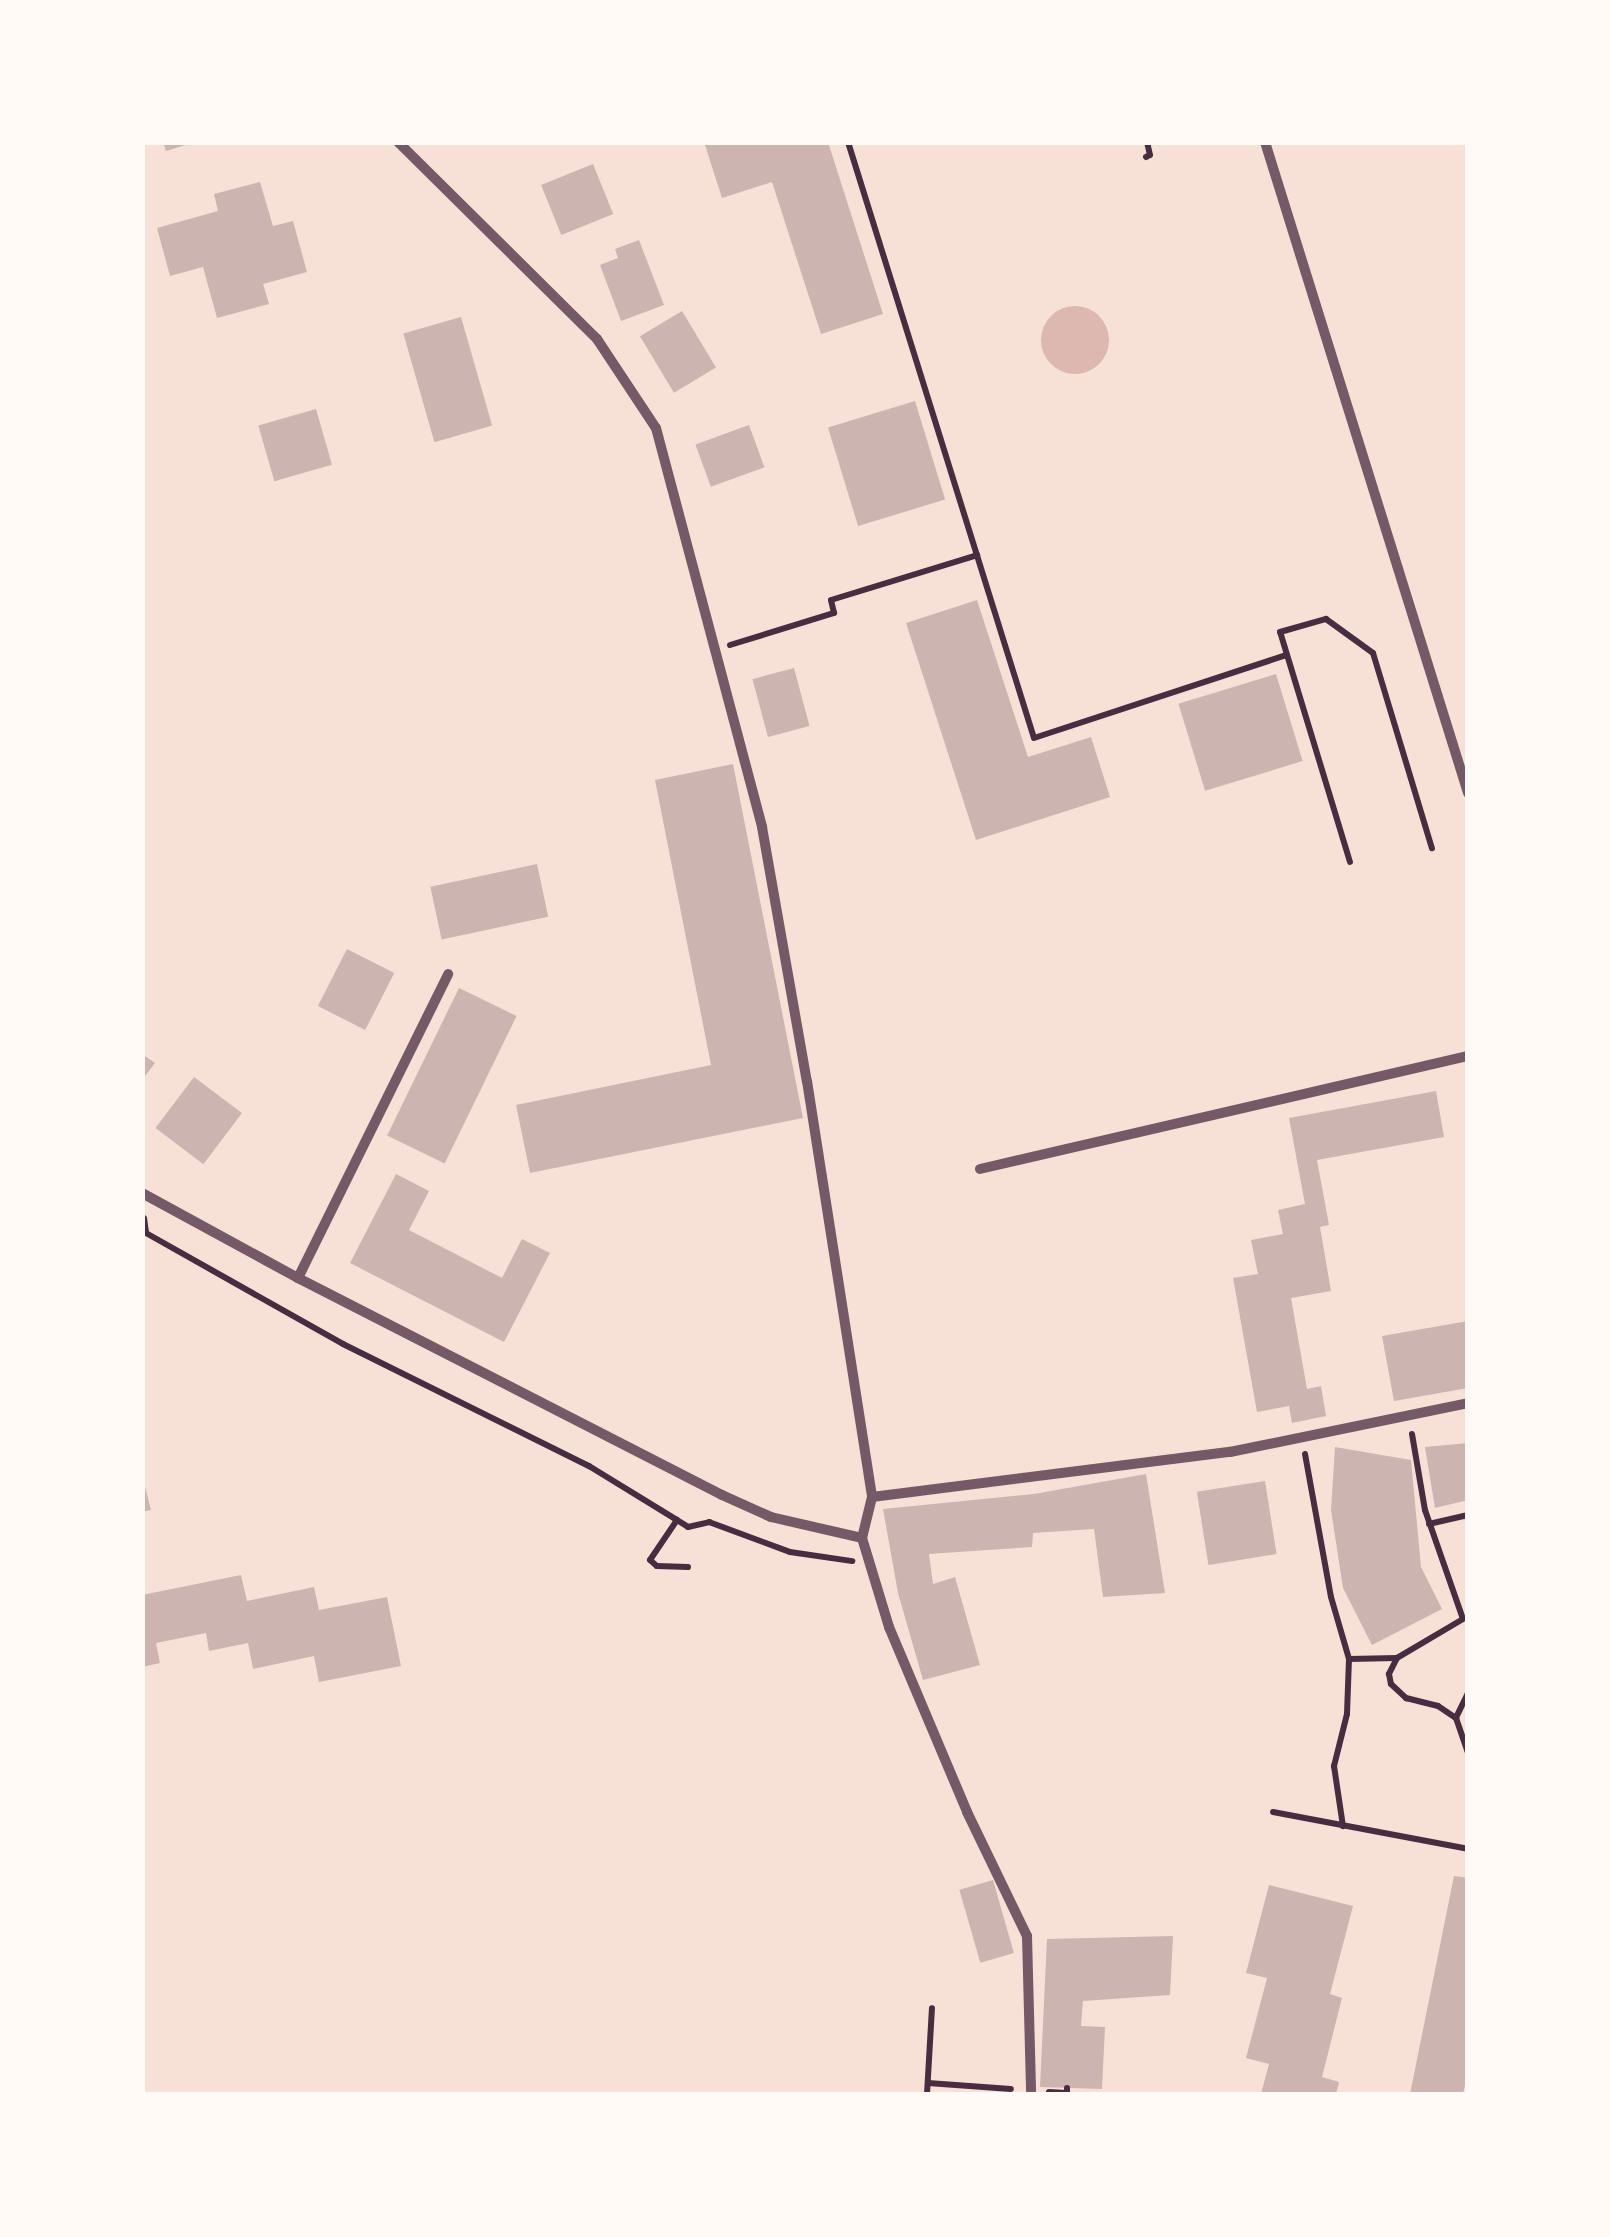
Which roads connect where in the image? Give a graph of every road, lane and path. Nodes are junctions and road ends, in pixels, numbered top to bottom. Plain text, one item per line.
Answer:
1 (398, 142) edge
2 (848, 142) edge
3 (1147, 142) edge
4 (1264, 142) edge
5 (1146, 157) dead end
6 (977, 554) junction
7 (715, 649) junction
8 (1287, 655) junction
9 (1468, 793) edge
10 (1432, 848) dead end
11 (1350, 862) dead end
12 (448, 974) dead end
13 (1468, 1056) edge
14 (980, 1169) dead end
15 (142, 1192) edge
16 (142, 1210) edge
17 (298, 1278) junction
18 (1468, 1403) edge
19 (1409, 1415) junction
20 (1303, 1437) junction
21 (872, 1497) junction
22 (1468, 1516) edge
23 (677, 1520) junction
24 (1430, 1524) junction
25 (862, 1538) junction
26 (869, 1557) junction
27 (688, 1568) dead end
28 (1349, 1658) junction
29 (1397, 1658) junction
30 (1468, 1693) edge
31 (1456, 1718) junction
32 (1468, 1752) edge
33 (1273, 1812) dead end
34 (1343, 1826) junction
35 (1468, 1850) edge
36 (932, 2008) dead end
37 (928, 2083) junction
38 (1067, 2088) dead end
39 (1029, 2092) edge
40 (1047, 2092) dead end
41 (927, 2094) edge

1 - 7 street
2 - 6 path
3 - 5 path
4 - 9 street
6 - 7 path
6 - 8 path
7 - 21 street
8 - 10 path
8 - 11 path
12 - 17 street
13 - 14 street
15 - 17 street
16 - 23 path
17 - 25 street
18 - 19 street
19 - 20 street
19 - 24 path
20 - 21 street
20 - 28 path
21 - 25 street
22 - 24 path
23 - 26 path
23 - 27 path
24 - 29 path
25 - 26 street
26 - 39 street
28 - 29 path
28 - 34 path
29 - 31 path
30 - 31 path
31 - 32 path
33 - 34 path
34 - 35 path
36 - 37 path
37 - 39 path
37 - 41 path
38 - 40 path

